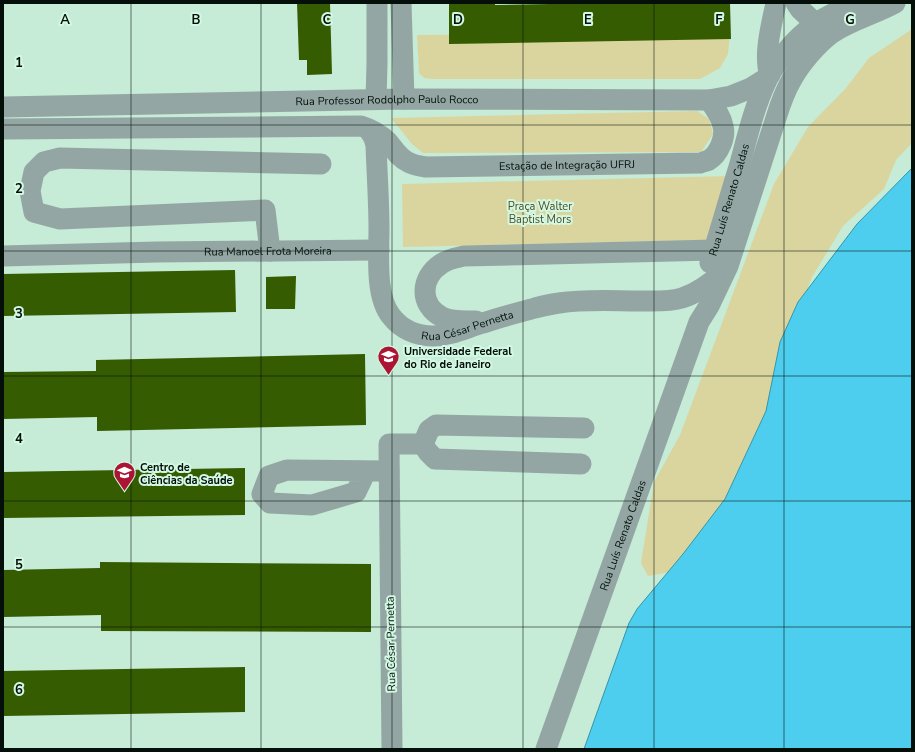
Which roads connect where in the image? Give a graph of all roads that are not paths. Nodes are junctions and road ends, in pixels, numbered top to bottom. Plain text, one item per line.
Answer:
1 (377, 3) edge
2 (401, 3) edge
3 (776, 3) edge
4 (796, 3) edge
5 (895, 3) edge
6 (856, 4) edge
7 (816, 24) junction
8 (768, 77) junction
9 (404, 98) junction
10 (376, 99) junction
11 (709, 100) junction
12 (3, 107) edge
13 (3, 129) edge
14 (370, 130) junction
15 (321, 164) dead end
16 (379, 250) junction
17 (714, 250) junction
18 (270, 251) junction
19 (3, 256) edge
20 (728, 266) junction
21 (702, 288) junction
22 (486, 322) junction
23 (699, 322) junction
24 (584, 428) dead end
25 (423, 444) junction
26 (581, 464) dead end
27 (366, 471) dead end
28 (389, 471) junction
29 (392, 749) edge
30 (546, 749) edge

1 - 10 street
2 - 9 street
3 - 8 street, Rua Luís Renato Caldas
4 - 7 street
5 - 20 street, Rua Luís Renato Caldas
6 - 7 street
7 - 8 street
8 - 11 street, Rua Professor Rodolpho Paulo Rocco
8 - 17 street, Rua Luís Renato Caldas
9 - 10 street, Rua Professor Rodolpho Paulo Rocco
9 - 11 street, Rua Professor Rodolpho Paulo Rocco
10 - 12 street, Rua Professor Rodolpho Paulo Rocco
11 - 14 street, Estação de Integração UFRJ
13 - 14 street
14 - 16 street, Rua César Pernetta
15 - 18 street
16 - 18 street, Rua Manoel Frota Moreira
16 - 22 street, Rua César Pernetta
17 - 21 street, Rua Luís Renato Caldas
17 - 22 street
18 - 19 street, Rua Manoel Frota Moreira
20 - 21 street, Rua César Pernetta
20 - 23 street, Rua Luís Renato Caldas
21 - 22 street, Rua César Pernetta
21 - 23 street, Rua Luís Renato Caldas
23 - 30 street, Rua Luís Renato Caldas
24 - 25 street
25 - 26 street
25 - 28 street, Rua César Pernetta
27 - 28 street
28 - 29 street, Rua César Pernetta

